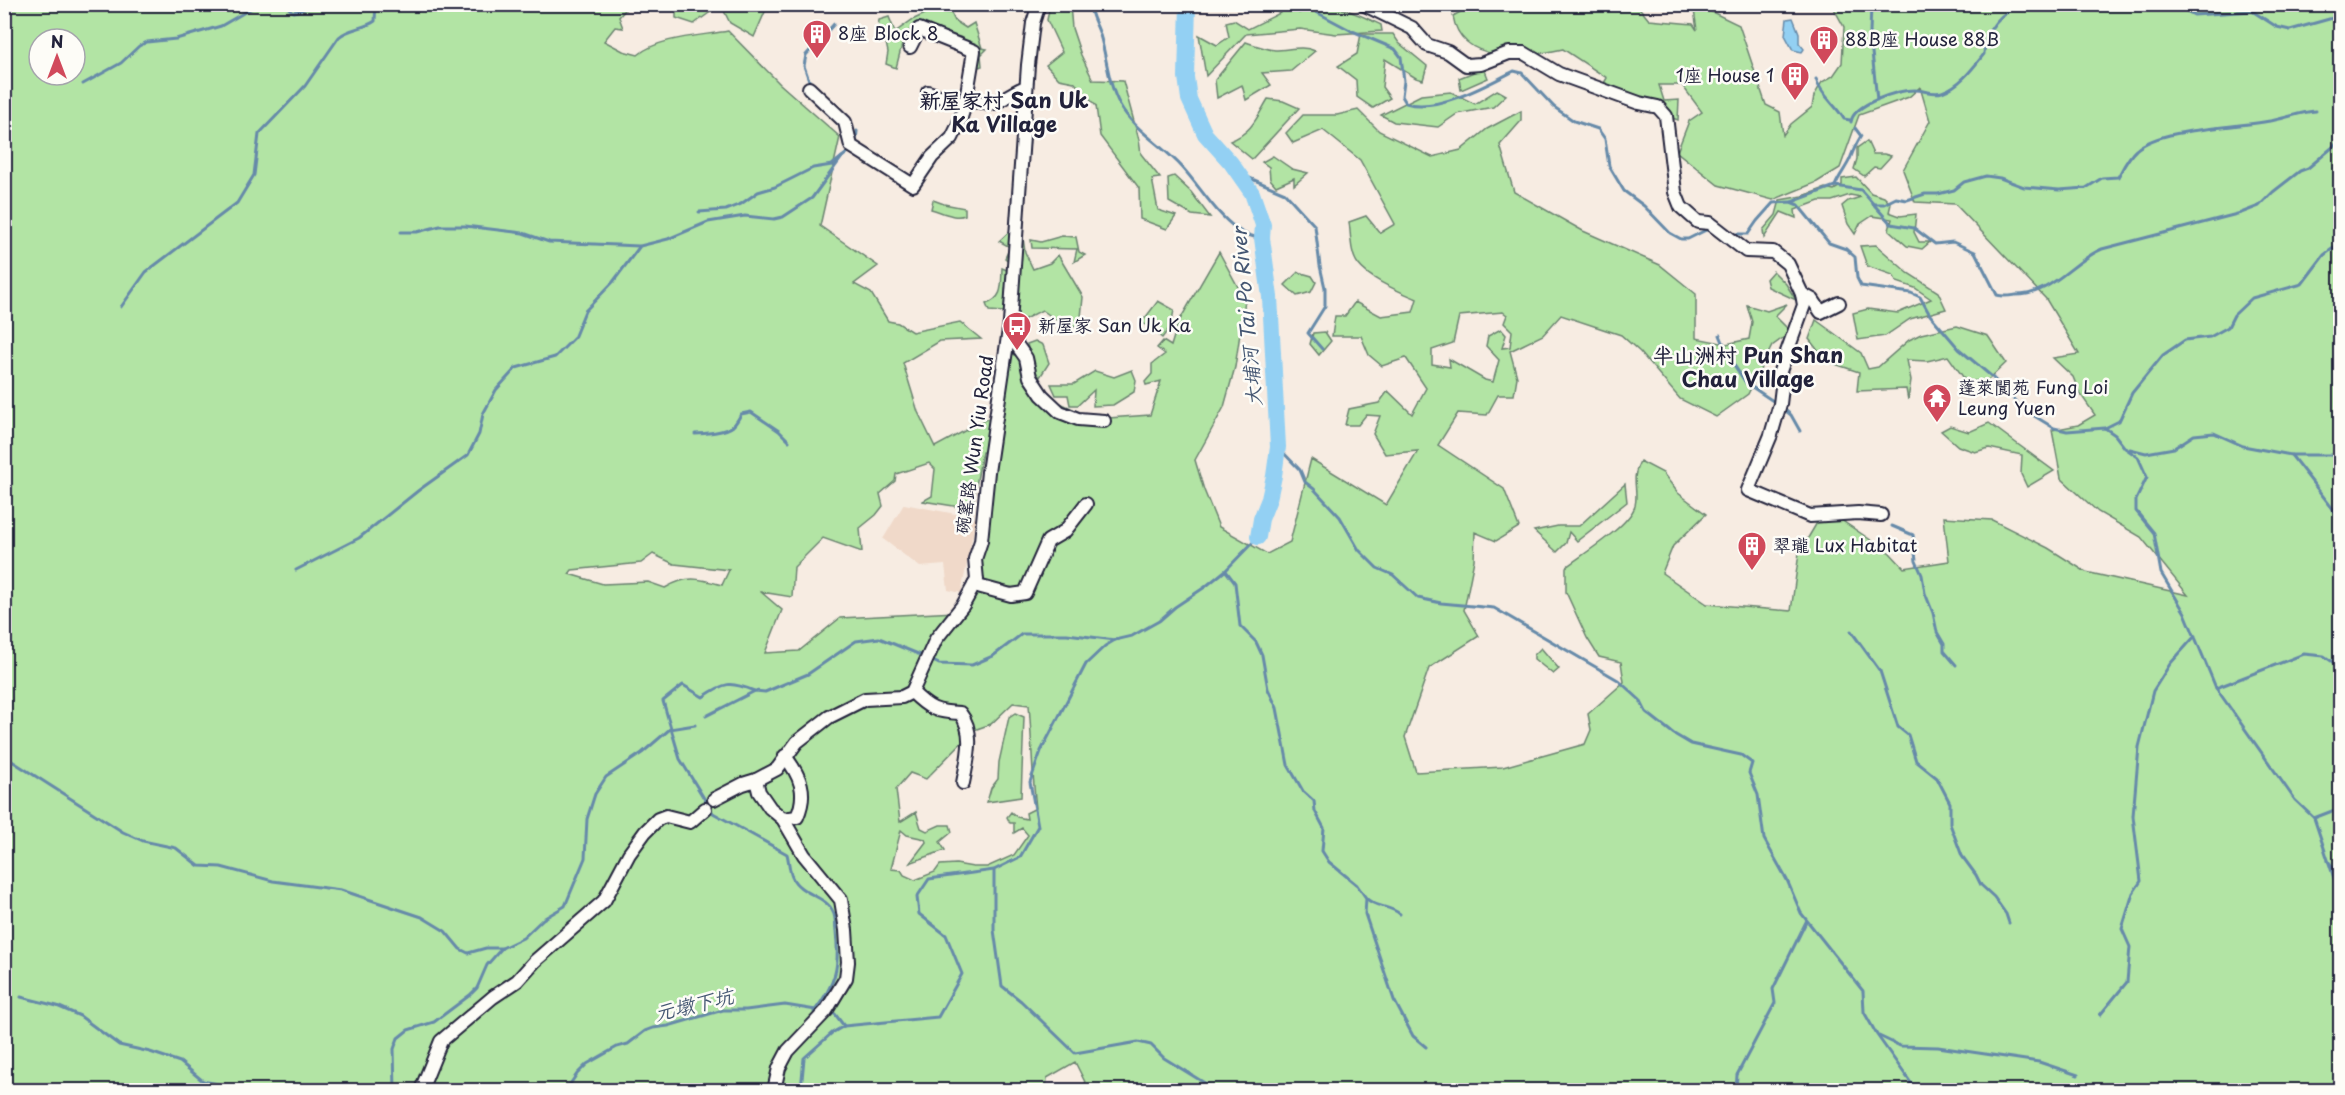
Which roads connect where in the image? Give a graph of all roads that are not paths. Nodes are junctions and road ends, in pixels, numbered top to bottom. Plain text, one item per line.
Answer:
1 (1039, 4) edge
2 (1363, 4) edge
3 (910, 47) dead end
4 (1026, 87) junction
5 (809, 88) dead end
6 (928, 92) dead end
7 (965, 105) junction
8 (1802, 294) junction
9 (1839, 303) dead end
10 (1009, 334) junction
11 (1104, 422) dead end
12 (1086, 504) dead end
13 (1881, 515) dead end
14 (974, 585) junction
15 (912, 692) junction
16 (785, 756) junction
17 (756, 780) junction
18 (963, 783) dead end
19 (783, 819) junction
20 (421, 1090) edge
21 (774, 1090) edge

1 - 4 street, 碗窰路 Wun Yiu Road
2 - 8 street
3 - 7 street
4 - 7 street
4 - 10 street, 碗窰路 Wun Yiu Road
5 - 7 street
6 - 7 street
8 - 9 street
8 - 13 street
10 - 11 street
10 - 14 street, 碗窰路 Wun Yiu Road
12 - 14 street
14 - 15 street, 碗窰路 Wun Yiu Road
15 - 16 street
15 - 18 street
16 - 17 street
16 - 19 street
17 - 19 street
17 - 20 street
19 - 21 street

